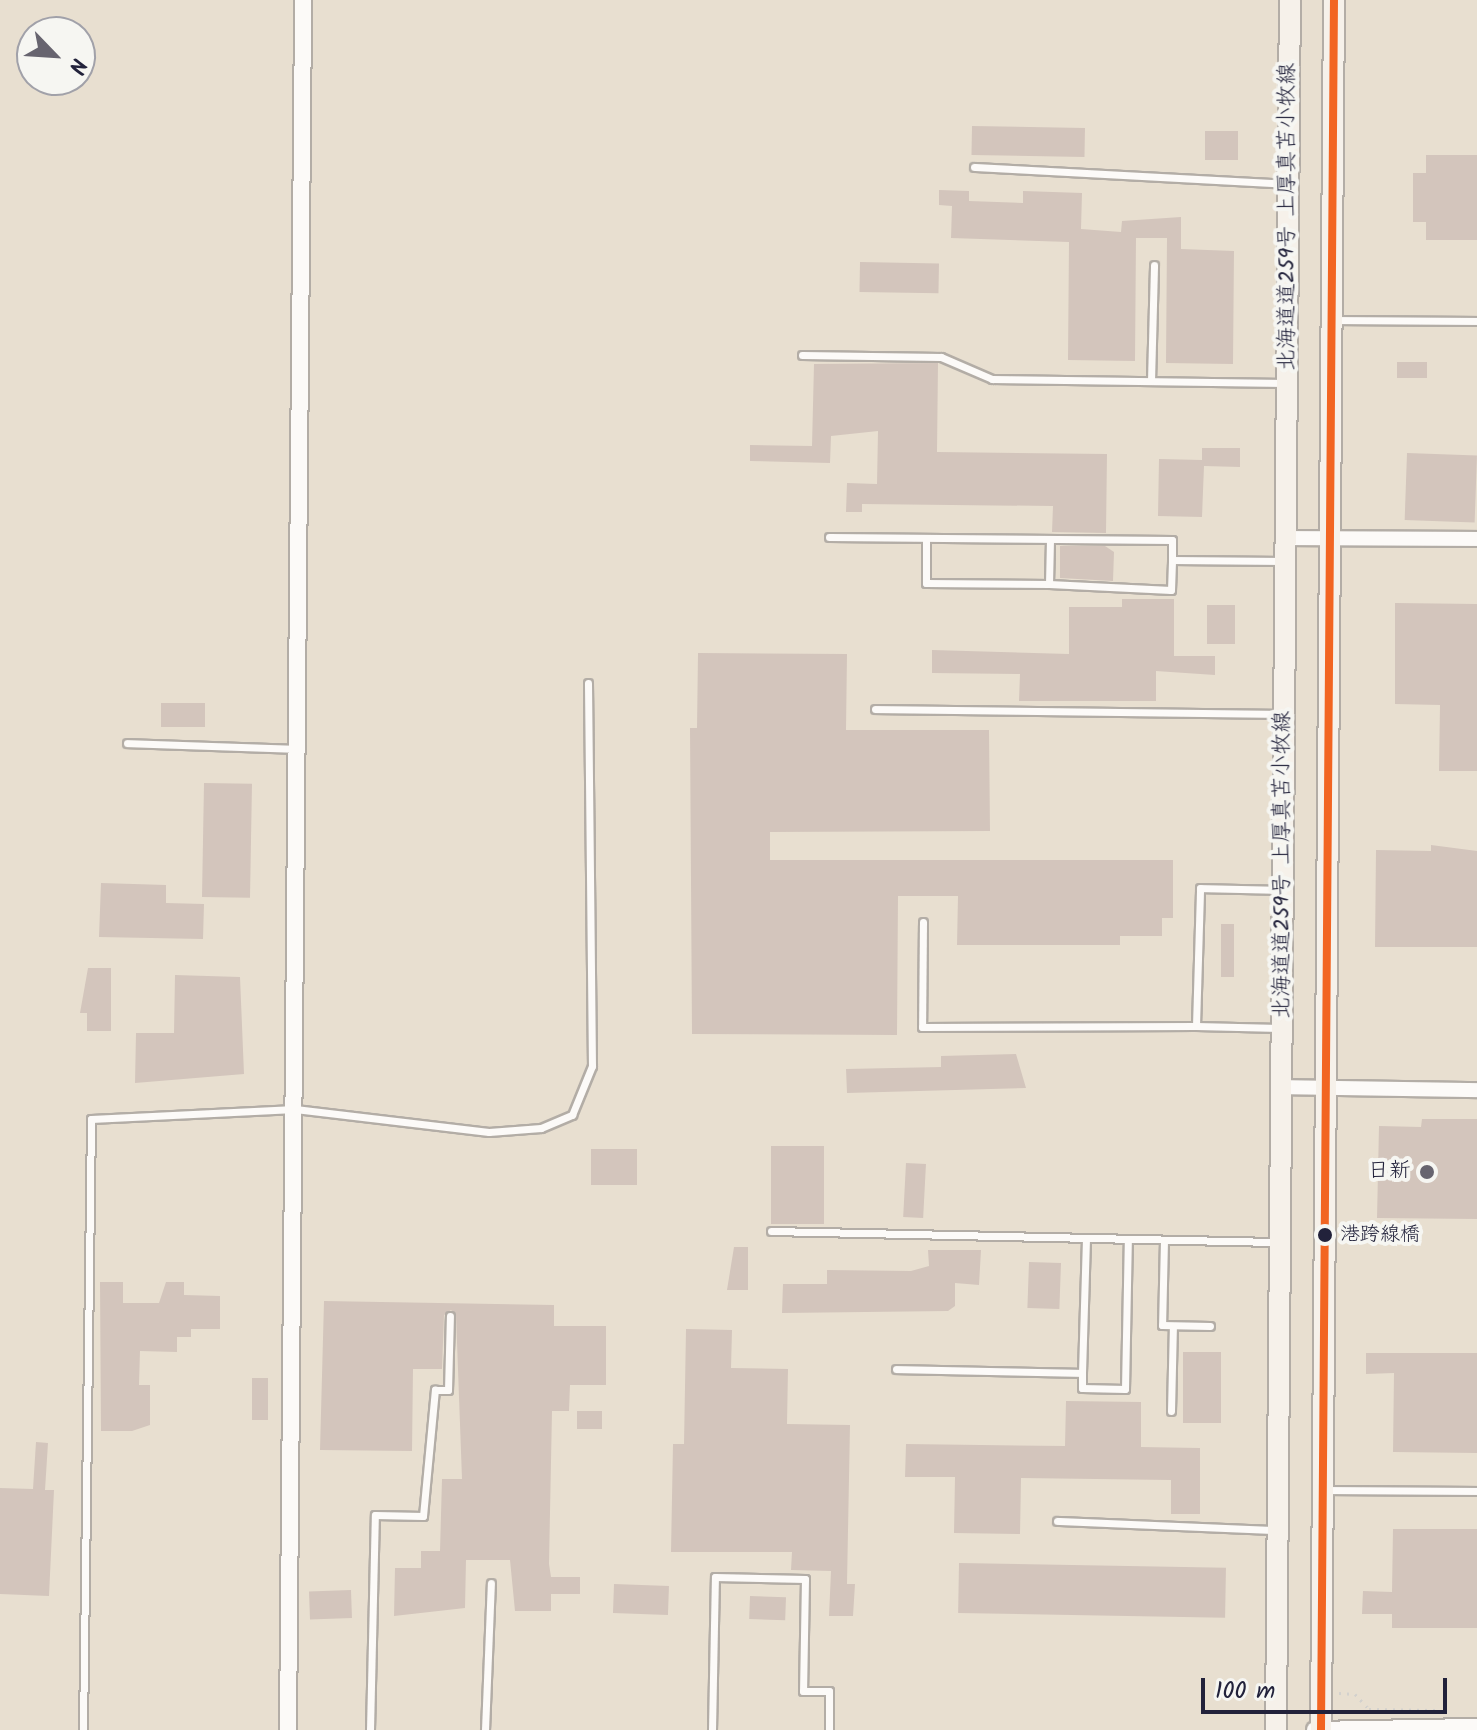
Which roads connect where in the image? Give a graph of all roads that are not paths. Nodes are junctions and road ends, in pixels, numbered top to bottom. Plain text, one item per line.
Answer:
1 (303, 0) edge
2 (1290, 0) edge
3 (1334, 0) edge
4 (974, 167) dead end
5 (1289, 184) junction
6 (1154, 265) dead end
7 (1332, 319) junction
8 (1477, 321) edge
9 (802, 355) dead end
10 (1151, 381) junction
11 (1287, 383) junction
12 (829, 537) dead end
13 (926, 538) junction
14 (1286, 538) junction
15 (1329, 538) junction
16 (1050, 539) junction
17 (1477, 539) edge
18 (1172, 560) junction
19 (1286, 561) junction
20 (1049, 584) junction
21 (588, 683) dead end
22 (875, 709) dead end
23 (1284, 714) junction
24 (127, 743) dead end
25 (296, 749) junction
26 (1283, 890) junction
27 (923, 922) dead end
28 (1196, 1026) junction
29 (1282, 1028) junction
30 (1281, 1087) junction
31 (1325, 1087) junction
32 (1477, 1090) edge
33 (295, 1109) junction
34 (771, 1231) dead end
35 (1086, 1238) junction
36 (1128, 1239) junction
37 (1164, 1240) junction
38 (1280, 1242) junction
39 (450, 1316) dead end
40 (1173, 1326) junction
41 (1210, 1326) dead end
42 (896, 1369) dead end
43 (1082, 1373) junction
44 (1171, 1411) dead end
45 (1324, 1490) junction
46 (1477, 1491) edge
47 (1057, 1521) dead end
48 (1277, 1530) junction
49 (491, 1583) dead end
50 (1477, 1727) edge
51 (1319, 1729) edge
52 (83, 1730) edge
53 (288, 1730) edge
54 (370, 1730) edge
55 (485, 1730) edge
56 (712, 1730) edge
57 (829, 1730) edge
58 (1276, 1730) edge

1 - 25 street
2 - 5 main road, 北海道道259号 上厚真苫小牧線
3 - 7 main road, 北海道道259号 上厚真苫小牧線
4 - 5 lane
5 - 11 main road, 北海道道259号 上厚真苫小牧線
6 - 10 lane
7 - 8 lane
7 - 15 main road, 北海道道259号 上厚真苫小牧線
9 - 10 lane
10 - 11 lane
11 - 14 main road, 北海道道259号 上厚真苫小牧線
12 - 13 lane
13 - 16 lane
13 - 20 lane
14 - 15 street
14 - 19 main road, 北海道道259号 上厚真苫小牧線
15 - 17 street
15 - 31 main road, 北海道道259号 上厚真苫小牧線
16 - 18 lane
16 - 20 lane
18 - 19 lane
18 - 20 lane
19 - 23 main road, 北海道道259号 上厚真苫小牧線
21 - 33 lane
22 - 23 lane
23 - 26 main road, 北海道道259号 上厚真苫小牧線
24 - 25 lane
25 - 33 street
26 - 28 lane
26 - 29 main road, 北海道道259号 上厚真苫小牧線
27 - 28 lane
28 - 29 lane
29 - 30 main road, 北海道道259号 上厚真苫小牧線
30 - 31 street
30 - 38 main road, 北海道道259号 上厚真苫小牧線
31 - 32 street
31 - 45 main road, 北海道道259号 上厚真苫小牧線
33 - 52 lane
33 - 53 street
34 - 35 lane
35 - 36 lane
35 - 43 lane
36 - 37 lane
36 - 43 lane
37 - 38 lane
37 - 40 lane
38 - 48 main road, 北海道道259号 上厚真苫小牧線
39 - 54 lane
40 - 41 lane
40 - 44 lane
42 - 43 lane
45 - 46 lane
45 - 51 main road, 北海道道259号 上厚真苫小牧線
47 - 48 lane
48 - 58 main road, 北海道道259号 上厚真苫小牧線
49 - 55 lane
50 - 51 street
56 - 57 lane

